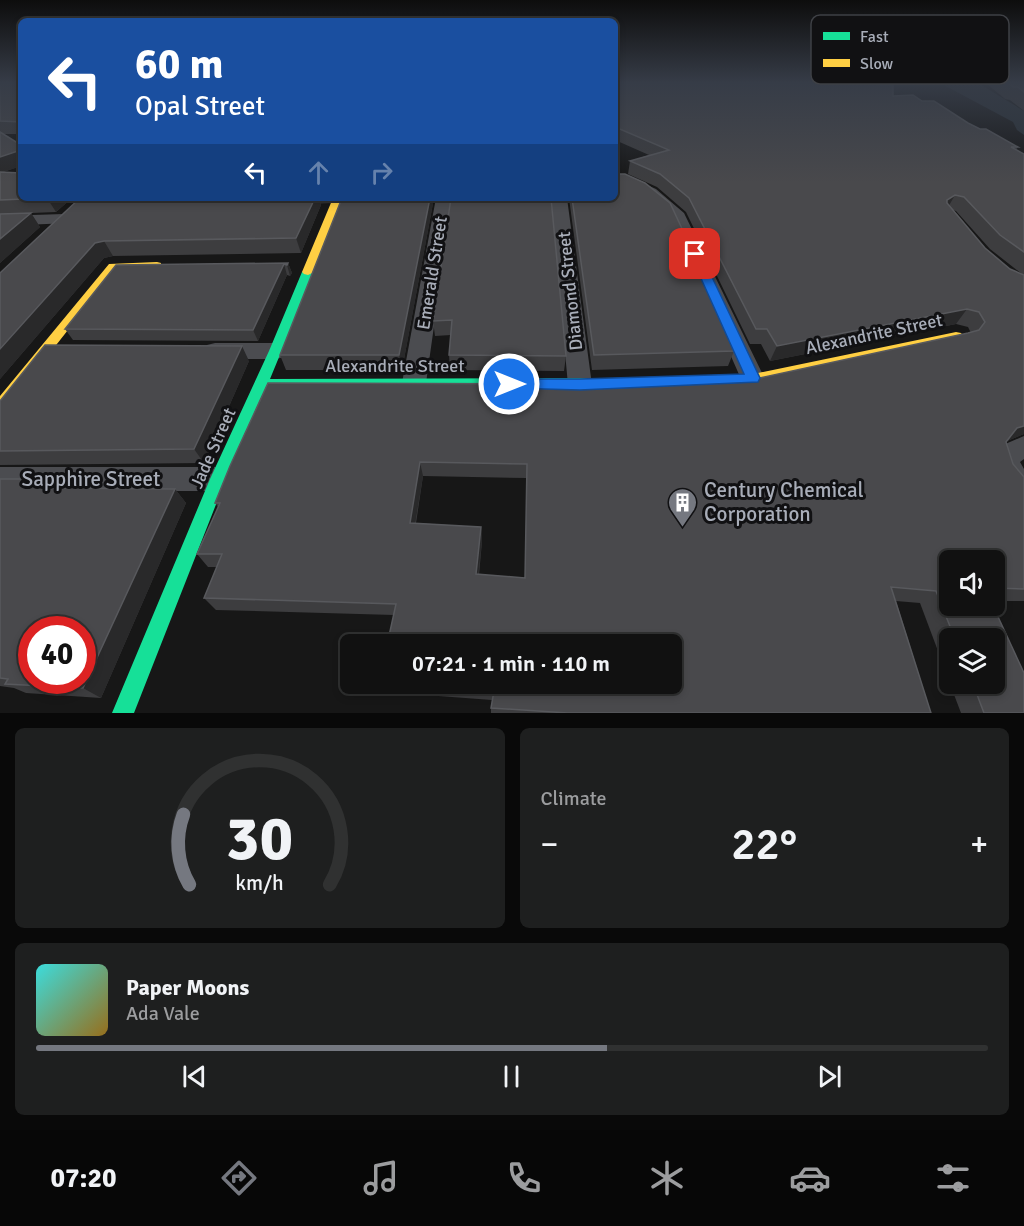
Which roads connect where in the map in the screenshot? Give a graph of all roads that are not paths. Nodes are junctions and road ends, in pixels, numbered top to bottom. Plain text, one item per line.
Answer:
1 (618, 180) edge
2 (337, 201) edge
3 (444, 201) edge
4 (560, 201) edge
5 (68, 215) joint
6 (0, 221) edge
7 (48, 235) edge
8 (172, 265) edge
9 (956, 336) edge
10 (46, 350) junction
11 (69, 350) edge
12 (196, 351) edge
13 (276, 351) junction
14 (753, 378) junction
15 (414, 383) junction
16 (261, 384) junction
17 (580, 385) junction
18 (0, 406) edge
19 (1024, 447) edge
20 (0, 479) edge
21 (219, 479) junction
22 (1024, 488) edge
23 (123, 713) edge

1 - 14 street
2 - 13 street, Jade Street
3 - 15 street, Emerald Street
4 - 17 street, Diamond Street
5 - 6 street
5 - 7 street
8 - 10 street
9 - 14 street, Alexandrite Street
10 - 11 street
10 - 18 street
12 - 13 street
13 - 16 street, Jade Street
14 - 17 street, Alexandrite Street
15 - 16 street, Alexandrite Street
15 - 17 street, Alexandrite Street
16 - 21 street, Jade Street
19 - 22 street
20 - 21 street, Sapphire Street
21 - 23 street, Jade Street

